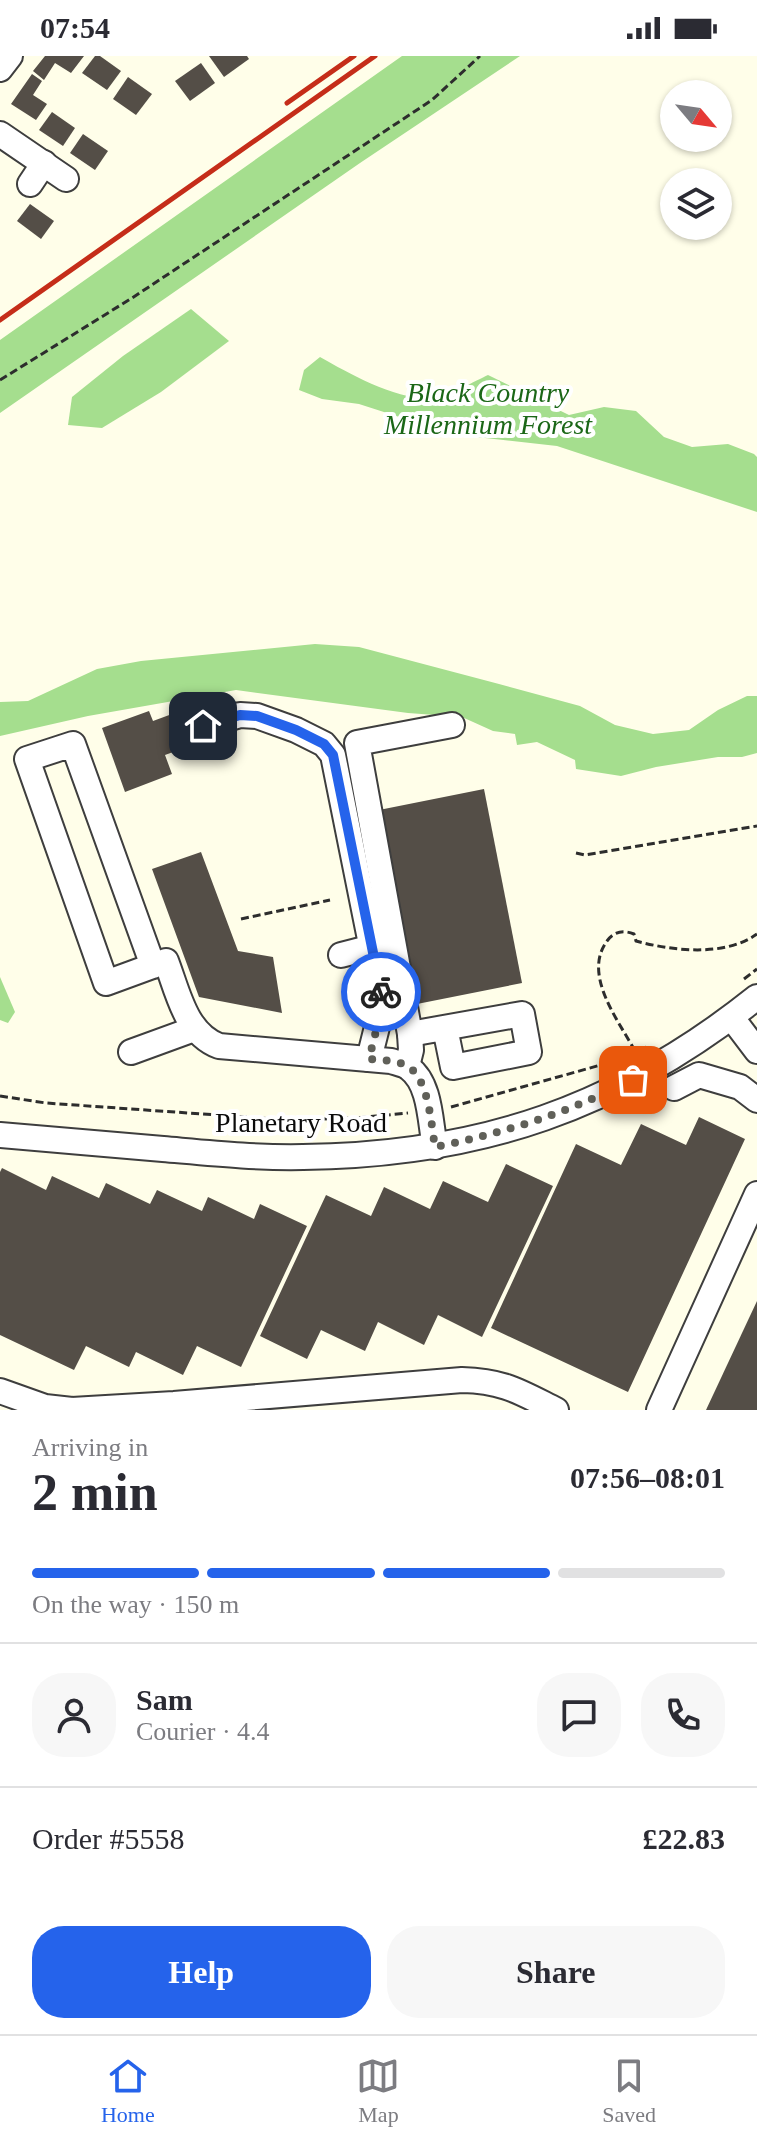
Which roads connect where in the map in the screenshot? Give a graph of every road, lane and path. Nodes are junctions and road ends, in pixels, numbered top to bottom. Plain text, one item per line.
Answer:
1 (10, 56) edge
2 (480, 56) edge
3 (0, 69) edge
4 (0, 134) edge
5 (44, 163) junction
6 (66, 179) dead end
7 (30, 184) dead end
8 (0, 380) edge
9 (452, 725) dead end
10 (203, 726) dead end
11 (757, 826) edge
12 (576, 853) dead end
13 (330, 900) dead end
14 (241, 919) dead end
15 (757, 934) edge
16 (372, 947) junction
17 (341, 955) dead end
18 (153, 966) junction
19 (757, 969) edge
20 (748, 990) edge
21 (732, 1018) junction
22 (445, 1028) dead end
23 (194, 1029) junction
24 (410, 1034) junction
25 (649, 1045) dead end
26 (757, 1051) edge
27 (131, 1052) dead end
28 (636, 1052) junction
29 (369, 1059) junction
30 (407, 1066) junction
31 (674, 1088) dead end
32 (0, 1096) edge
33 (757, 1100) edge
34 (428, 1111) junction
35 (0, 1135) edge
36 (435, 1147) junction
37 (757, 1194) edge
38 (0, 1391) edge
39 (556, 1410) edge
40 (659, 1410) edge

1 - 3 street
2 - 8 path
4 - 5 street
5 - 6 street
5 - 7 street
9 - 24 street
10 - 16 street
11 - 12 path
13 - 14 path
15 - 28 path
16 - 17 street
16 - 29 street
18 - 18 street
18 - 23 street
19 - 20 path
20 - 21 street, Planetary Road
21 - 26 street
21 - 36 street, Planetary Road
22 - 24 street
23 - 27 street
23 - 29 street
24 - 30 street
25 - 28 path
28 - 34 path
29 - 30 street
30 - 34 street
31 - 33 street
32 - 34 path
34 - 36 street
35 - 36 street, Planetary Road
37 - 40 street
38 - 39 street

